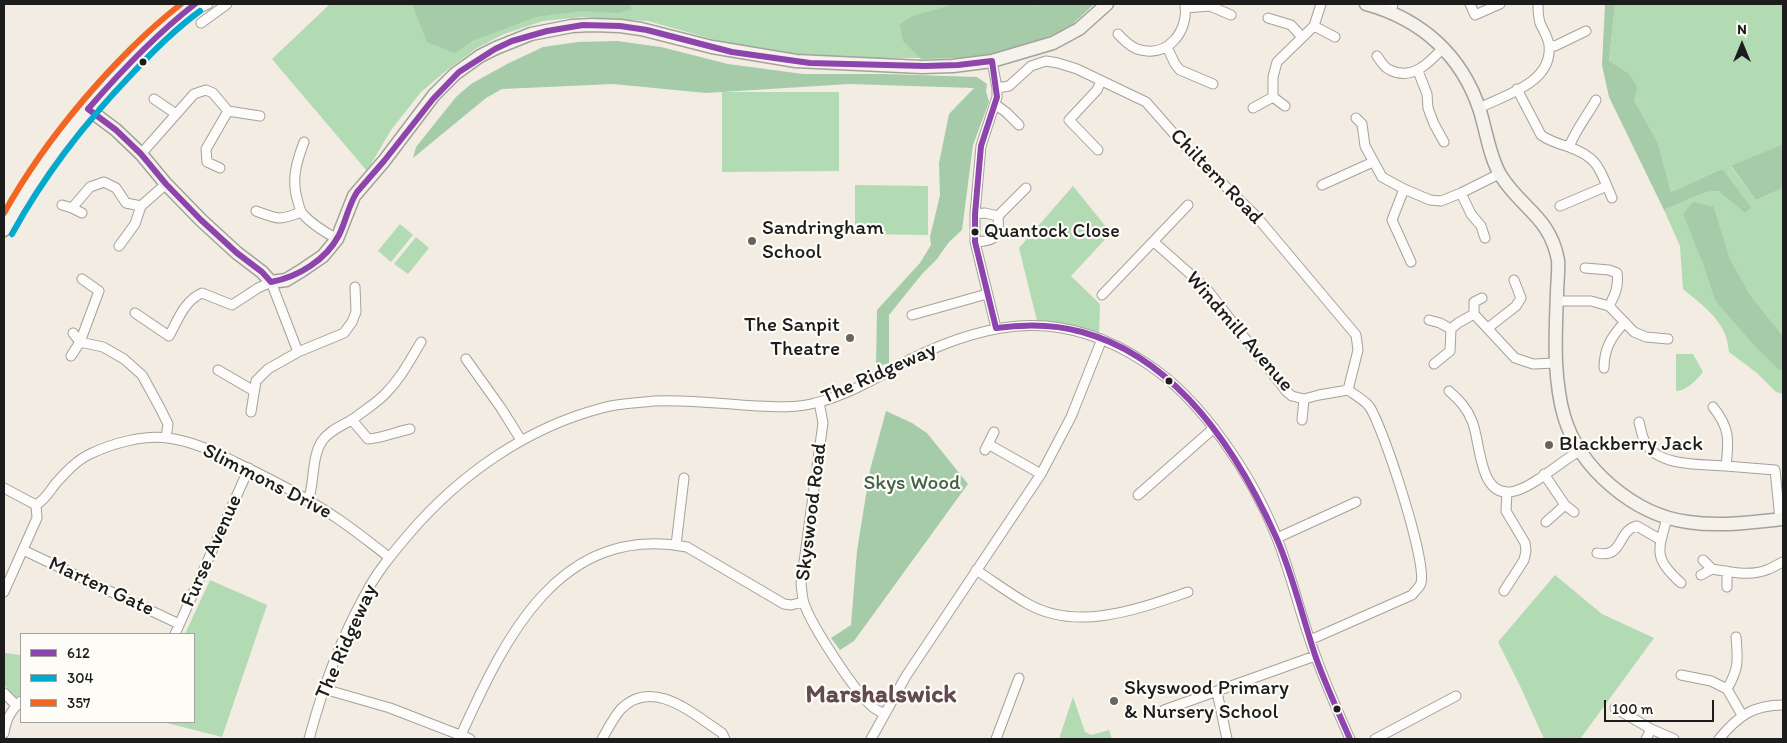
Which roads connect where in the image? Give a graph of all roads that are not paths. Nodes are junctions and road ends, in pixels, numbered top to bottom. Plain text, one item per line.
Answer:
1 (195, 4) edge
2 (208, 4) edge
3 (227, 4) edge
4 (1107, 4) edge
5 (1321, 4) edge
6 (1366, 4) edge
7 (1470, 4) edge
8 (1500, 4) edge
9 (1538, 4) edge
10 (1185, 6) edge
11 (1392, 7) edge
12 (179, 15) junction
13 (1231, 15) dead end
14 (1268, 18) dead end
15 (201, 23) dead end
16 (1314, 26) junction
17 (1586, 31) dead end
18 (1118, 34) dead end
19 (1302, 37) junction
20 (1335, 37) dead end
21 (1549, 46) junction
22 (1167, 47) junction
23 (1443, 48) junction
24 (1377, 56) dead end
25 (992, 61) junction
26 (1418, 71) junction
27 (1101, 81) junction
28 (1213, 84) dead end
29 (997, 88) junction
30 (1517, 90) junction
31 (1273, 97) junction
32 (154, 99) dead end
33 (1596, 100) dead end
34 (995, 104) junction
35 (1285, 106) dead end
36 (88, 108) junction
37 (1253, 108) dead end
38 (1479, 108) junction
39 (228, 111) junction
40 (176, 114) junction
41 (260, 116) dead end
42 (1356, 118) dead end
43 (1019, 125) dead end
44 (304, 142) dead end
45 (1444, 142) dead end
46 (1569, 147) junction
47 (1098, 150) dead end
48 (141, 154) junction
49 (1373, 162) junction
50 (220, 168) dead end
51 (1499, 174) junction
52 (166, 184) junction
53 (1322, 185) dead end
54 (1606, 186) junction
55 (1026, 188) dead end
56 (1404, 189) junction
57 (1461, 193) junction
58 (1612, 198) dead end
59 (1188, 205) dead end
60 (141, 206) junction
61 (1560, 206) dead end
62 (256, 211) dead end
63 (301, 212) junction
64 (82, 213) dead end
65 (975, 214) junction
66 (998, 216) junction
67 (4, 230) edge
68 (1485, 238) dead end
69 (336, 239) junction
70 (975, 242) junction
71 (1154, 242) junction
72 (119, 246) dead end
73 (1411, 262) dead end
74 (1585, 268) dead end
75 (82, 278) dead end
76 (1514, 280) dead end
77 (271, 282) junction
78 (355, 287) dead end
79 (987, 294) junction
80 (1102, 295) dead end
81 (1482, 298) dead end
82 (1556, 301) junction
83 (1609, 306) junction
84 (135, 313) dead end
85 (1474, 314) junction
86 (912, 315) dead end
87 (1429, 320) dead end
88 (1624, 323) junction
89 (996, 328) junction
90 (1488, 328) junction
91 (1451, 329) junction
92 (73, 333) dead end
93 (1102, 339) junction
94 (1668, 339) dead end
95 (80, 342) junction
96 (420, 342) dead end
97 (298, 352) junction
98 (71, 356) dead end
99 (466, 359) dead end
100 (1556, 363) junction
101 (1434, 364) dead end
102 (1604, 368) dead end
103 (218, 370) dead end
104 (1348, 390) junction
105 (254, 391) junction
106 (1449, 391) dead end
107 (1304, 399) junction
108 (819, 402) junction
109 (1713, 407) dead end
110 (250, 412) dead end
111 (352, 420) junction
112 (1302, 420) dead end
113 (1640, 422) dead end
114 (1214, 428) junction
115 (410, 429) dead end
116 (994, 432) dead end
117 (166, 438) junction
118 (521, 440) junction
119 (1581, 450) junction
120 (1726, 466) junction
121 (249, 468) junction
122 (1779, 468) edge
123 (1041, 474) junction
124 (1544, 474) junction
125 (684, 478) dead end
126 (4, 488) edge
127 (1506, 492) junction
128 (1138, 495) dead end
129 (308, 500) junction
130 (1356, 502) dead end
131 (36, 505) junction
132 (1565, 505) junction
133 (1574, 512) dead end
134 (1667, 518) junction
135 (1782, 519) edge
136 (1546, 522) dead end
137 (1277, 538) junction
138 (1661, 540) junction
139 (676, 545) junction
140 (23, 550) junction
141 (1597, 552) dead end
142 (389, 558) junction
143 (1703, 560) dead end
144 (1783, 562) edge
145 (1712, 569) junction
146 (976, 570) junction
147 (1727, 571) junction
148 (1701, 575) dead end
149 (1681, 583) dead end
150 (1727, 587) dead end
151 (1504, 591) dead end
152 (4, 592) edge
153 (1188, 592) dead end
154 (803, 602) junction
155 (180, 624) junction
156 (176, 633) edge
157 (1736, 637) dead end
158 (1310, 640) junction
159 (1315, 656) junction
160 (1681, 674) dead end
161 (1019, 678) dead end
162 (324, 689) junction
163 (1727, 689) junction
164 (1217, 692) junction
165 (4, 693) edge
166 (1456, 696) dead end
167 (19, 703) edge
168 (1783, 704) edge
169 (1615, 708) dead end
170 (1164, 710) dead end
171 (884, 714) junction
172 (1742, 715) junction
173 (1651, 729) junction
174 (4, 733) edge
175 (460, 735) junction
176 (309, 739) edge
177 (470, 739) edge
178 (602, 739) edge
179 (725, 739) edge
180 (871, 739) edge
181 (996, 739) edge
182 (1227, 739) edge
183 (1350, 739) edge
184 (1375, 739) edge
185 (1646, 739) edge
186 (1674, 739) edge
187 (1720, 739) edge

1 - 12 street
2 - 12 street
3 - 15 street
4 - 25 street
5 - 16 street
6 - 11 street
7 - 8 street
9 - 21 street
10 - 13 street
10 - 22 street
11 - 23 street
12 - 36 street
14 - 19 street
16 - 19 street
16 - 20 street
17 - 21 street
18 - 22 street
19 - 31 street
21 - 30 street
22 - 28 street
23 - 26 street
23 - 38 street
24 - 26 street
25 - 29 street
25 - 69 street
26 - 45 street
27 - 29 street, Chiltern Road
27 - 47 street
27 - 104 street, Chiltern Road
29 - 34 street
30 - 38 street
30 - 46 street
31 - 35 street
31 - 37 street
32 - 40 street
33 - 46 street
34 - 43 street
34 - 65 street
36 - 48 street
36 - 67 street
38 - 51 street
39 - 40 street
39 - 41 street
39 - 50 street
40 - 48 street
42 - 49 street
44 - 63 street
46 - 54 street
48 - 52 street
49 - 53 street
49 - 56 street
51 - 57 street
51 - 82 street
52 - 60 street
52 - 77 street
54 - 58 street
54 - 61 street
55 - 66 street
56 - 57 street
56 - 73 street
57 - 68 street
59 - 71 street
60 - 64 street
60 - 72 street
62 - 63 street
63 - 69 street
65 - 66 street
65 - 70 street
66 - 70 street
69 - 77 street
70 - 79 street
71 - 80 street
71 - 107 street, Windmill Avenue
74 - 83 street
75 - 95 street
76 - 90 street
77 - 84 street
77 - 97 street
78 - 97 street
79 - 86 street
79 - 89 street
81 - 85 street
82 - 83 street
82 - 100 street
83 - 88 street
85 - 90 street
85 - 91 street
87 - 91 street
88 - 94 street
88 - 102 street
89 - 93 street, The Ridgeway
89 - 108 street, The Ridgeway
90 - 100 street
91 - 101 street
92 - 95 street
93 - 114 street, The Ridgeway
93 - 123 street
95 - 98 street
95 - 117 street
96 - 111 street
97 - 105 street
99 - 118 street
100 - 119 street
103 - 105 street
104 - 107 street, Windmill Avenue
104 - 158 street
105 - 110 street
106 - 127 street
107 - 112 street, Windmill Avenue
108 - 118 street, The Ridgeway
108 - 154 street, Skyswood Road
109 - 120 street
111 - 115 street
111 - 129 street
113 - 120 street
114 - 128 street
114 - 137 street, The Ridgeway
116 - 123 street
117 - 121 street, Slimmons Drive
117 - 131 street, Slimmons Drive
118 - 142 street, The Ridgeway
119 - 124 street
119 - 134 street
120 - 122 street
121 - 129 street, Slimmons Drive
121 - 155 street, Furse Avenue
122 - 135 street
123 - 146 street
124 - 127 street
124 - 132 street
125 - 139 street
126 - 131 street
127 - 151 street
129 - 142 street, Slimmons Drive
130 - 137 street
131 - 140 street
132 - 133 street
132 - 136 street
134 - 135 street
134 - 138 street
137 - 158 street, The Ridgeway
138 - 141 street
138 - 149 street
139 - 154 street
139 - 175 street
140 - 152 street
140 - 155 street, Marten Gate
142 - 162 street, The Ridgeway
143 - 145 street
144 - 147 street
145 - 147 street
145 - 148 street
146 - 153 street
146 - 171 street
147 - 150 street
154 - 171 street, Skyswood Road
155 - 156 street, Furse Avenue
157 - 163 street
158 - 159 street, The Ridgeway
159 - 164 street
159 - 183 street, The Ridgeway
160 - 163 street
161 - 181 street
162 - 175 street
162 - 176 street, The Ridgeway
163 - 172 street
164 - 170 street
164 - 182 street
165 - 167 street
166 - 184 street
167 - 174 street
168 - 172 street
169 - 173 street
171 - 180 street
172 - 187 street
173 - 185 street
173 - 186 street
175 - 177 street
178 - 179 street

